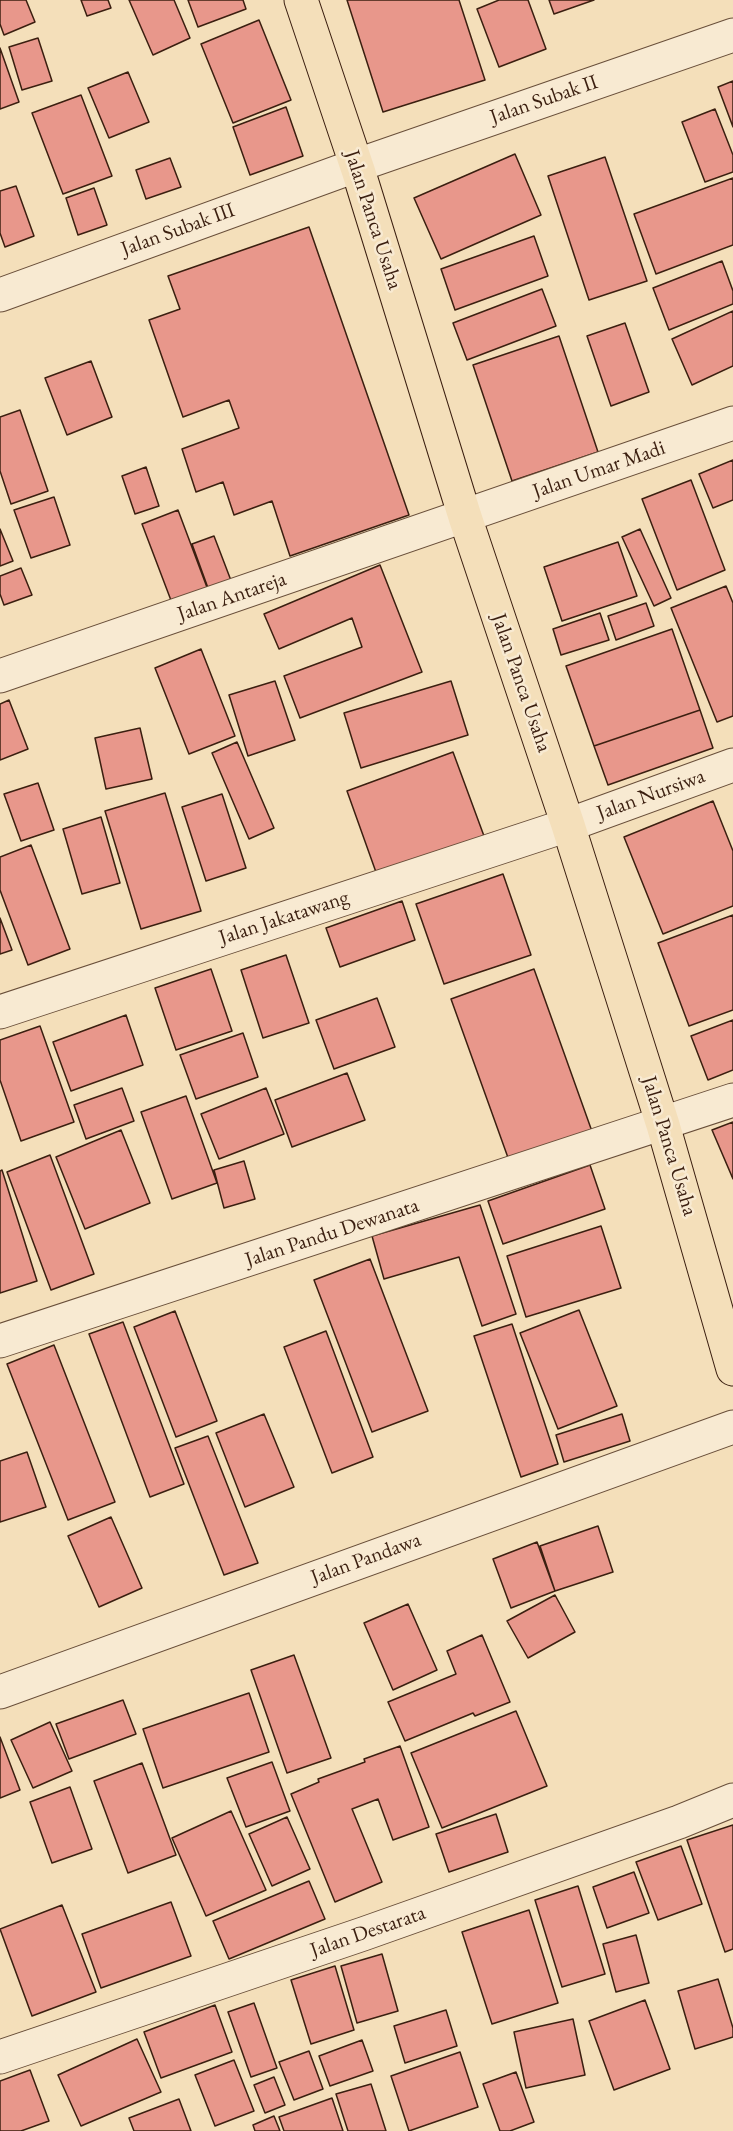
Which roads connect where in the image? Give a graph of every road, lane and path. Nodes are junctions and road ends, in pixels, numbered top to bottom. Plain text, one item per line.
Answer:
1 (301, 0) edge
2 (733, 34) edge
3 (357, 169) junction
4 (0, 295) edge
5 (733, 423) edge
6 (465, 517) junction
7 (0, 676) edge
8 (733, 765) edge
9 (568, 825) junction
10 (0, 1012) edge
11 (733, 1100) edge
12 (663, 1125) junction
13 (0, 1341) edge
14 (733, 1369) edge
15 (733, 1426) edge
16 (0, 1692) edge
17 (733, 1800) edge
18 (0, 2057) edge

1 - 3 main road, Jalan Panca Usaha
2 - 3 street, Jalan Subak II
3 - 4 street, Jalan Subak III
3 - 6 main road, Jalan Panca Usaha
5 - 6 street, Jalan Umar Madi
6 - 7 street, Jalan Antareja
6 - 9 main road, Jalan Panca Usaha
8 - 9 street, Jalan Nursiwa
9 - 10 street, Jalan Jakatawang
9 - 12 main road, Jalan Panca Usaha
11 - 12 street, Jalan Pandu Dewanata
12 - 13 street, Jalan Pandu Dewanata
12 - 14 main road, Jalan Panca Usaha
15 - 16 street, Jalan Pandawa
17 - 18 street, Jalan Destarata

